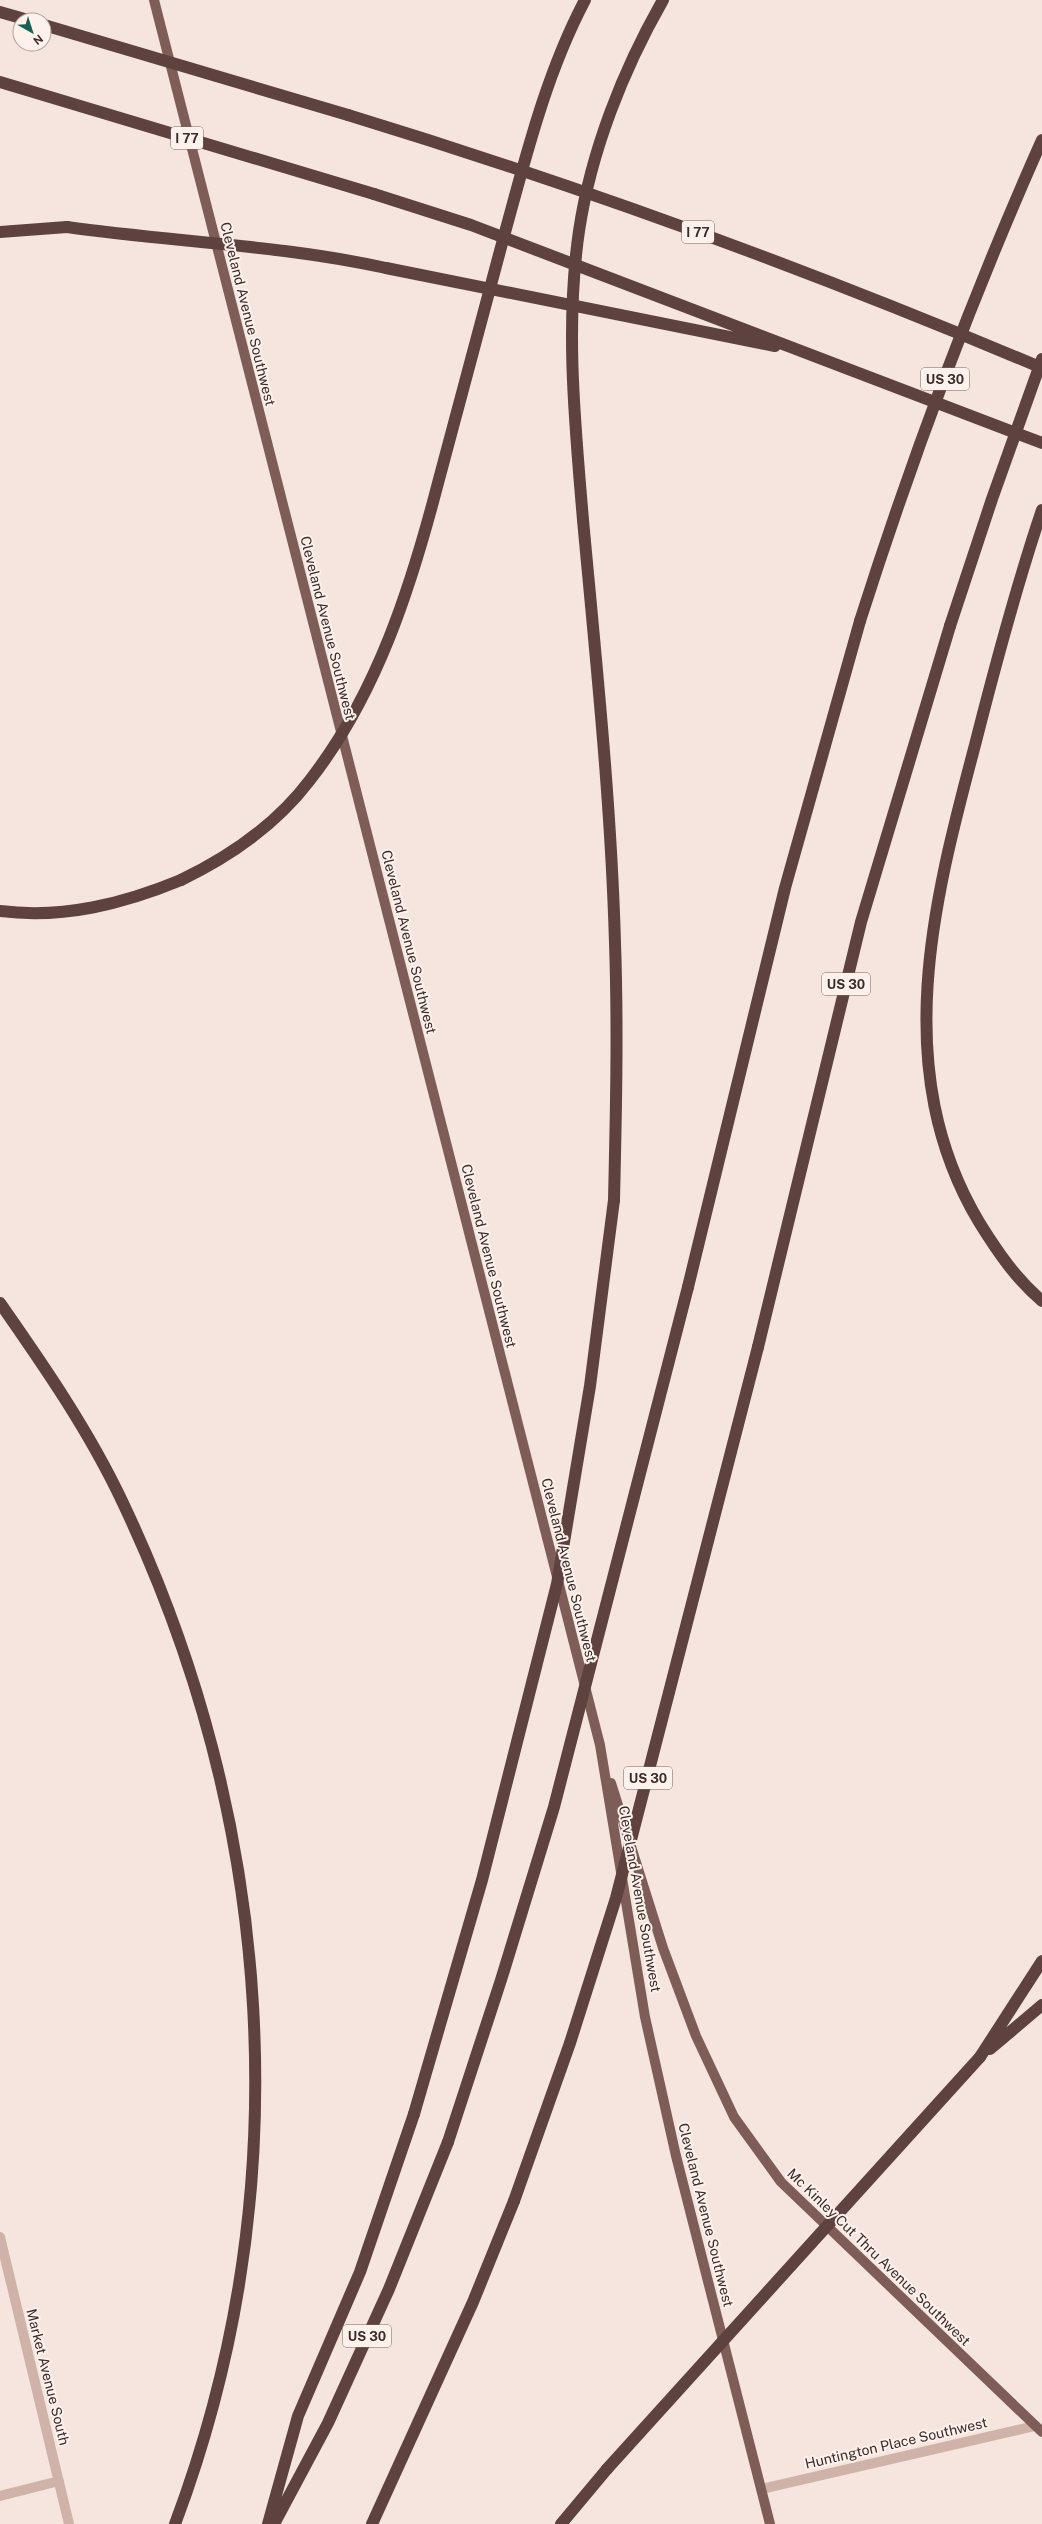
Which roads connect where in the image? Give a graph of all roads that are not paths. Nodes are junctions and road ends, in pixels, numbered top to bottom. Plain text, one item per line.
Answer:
1 (154, 0) edge
2 (585, 0) edge
3 (663, 0) edge
4 (0, 12) edge
5 (12, 15) edge
6 (52, 27) edge
7 (0, 82) edge
8 (1042, 140) edge
9 (0, 232) edge
10 (810, 354) junction
11 (1042, 359) edge
12 (1042, 368) edge
13 (1042, 443) edge
14 (1042, 510) edge
15 (0, 911) edge
16 (1042, 1301) edge
17 (0, 1303) edge
18 (600, 1745) junction
19 (1042, 1961) edge
20 (1042, 2005) edge
21 (980, 2057) junction
22 (0, 2237) edge
23 (1039, 2429) edge
24 (59, 2481) junction
25 (762, 2488) junction
26 (0, 2496) edge
27 (69, 2524) edge
28 (175, 2524) edge
29 (268, 2524) edge
30 (274, 2524) edge
31 (372, 2524) edge
32 (561, 2524) edge
33 (770, 2524) edge

1 - 18 main road, Cleveland Avenue Southwest
2 - 15 highway, bridge
3 - 29 highway, bridge
4 - 5 highway
6 - 12 highway, I 77, bridge
7 - 10 highway, I 77, bridge
8 - 30 highway, US 30, bridge
9 - 10 highway, bridge
10 - 13 highway, I 77
11 - 31 highway, US 30, bridge
14 - 16 highway
17 - 28 highway
18 - 23 main road, Mc Kinley Cut Thru Avenue Southwest
18 - 25 main road, Cleveland Avenue Southwest
19 - 21 highway
20 - 21 highway
21 - 32 highway, bridge
22 - 24 street, Market Avenue South
23 - 25 street, Huntington Place Southwest
24 - 26 street
24 - 27 street, Market Avenue South
25 - 33 main road, Cleveland Avenue Southwest

